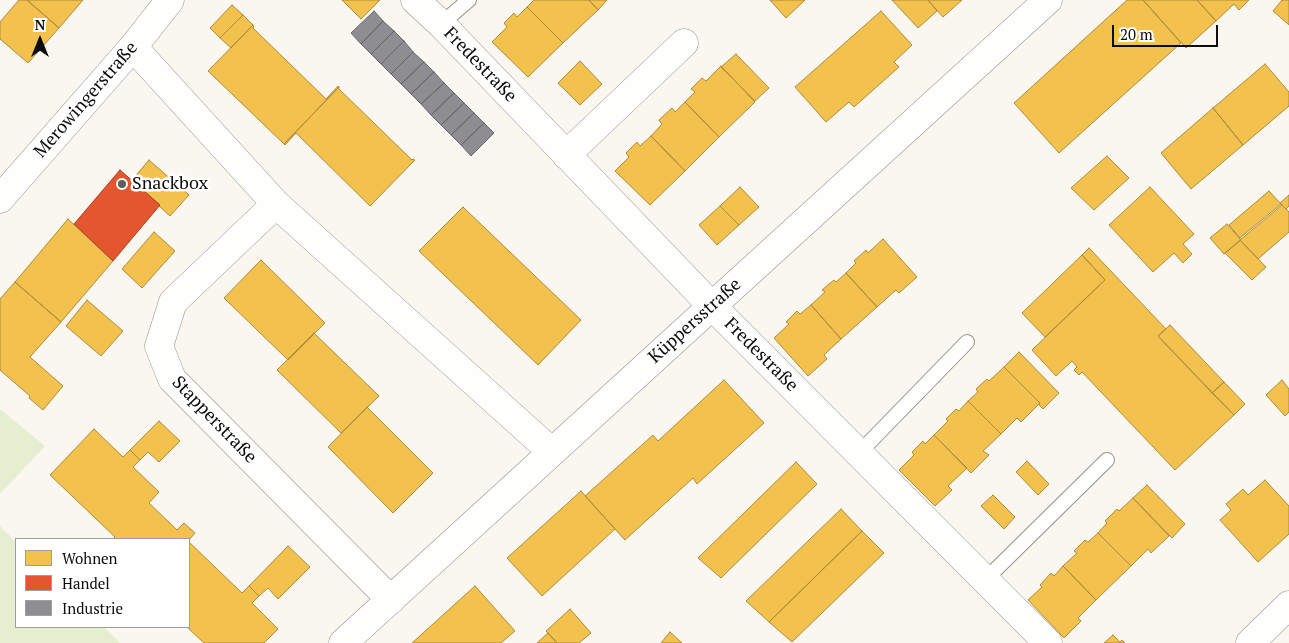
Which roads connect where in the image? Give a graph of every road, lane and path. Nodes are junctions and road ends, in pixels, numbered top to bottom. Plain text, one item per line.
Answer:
1 (170, 0) edge
2 (415, 0) edge
3 (469, 0) edge
4 (1048, 0) edge
5 (441, 24) junction
6 (684, 43) dead end
7 (133, 47) junction
8 (566, 155) junction
9 (0, 198) edge
10 (276, 204) junction
11 (712, 306) junction
12 (967, 342) dead end
13 (552, 452) junction
14 (859, 453) junction
15 (1107, 460) dead end
16 (985, 580) junction
17 (391, 600) junction
18 (1289, 605) edge
19 (1267, 637) edge
20 (343, 643) edge
21 (1048, 643) edge

1 - 7 street, Merowingerstraße
2 - 5 street, Fredestraße
3 - 5 lane
4 - 11 street, Küppersstraße
5 - 8 street, Fredestraße
6 - 8 street
7 - 9 street, Merowingerstraße
7 - 10 street
8 - 11 street, Fredestraße
10 - 13 street
10 - 17 street, Stapperstraße
11 - 13 street, Küppersstraße
11 - 14 street, Fredestraße
12 - 14 lane
13 - 17 street, Küppersstraße
14 - 16 street, Fredestraße
15 - 16 lane
16 - 21 street, Fredestraße
17 - 20 street, Küppersstraße
18 - 19 street

